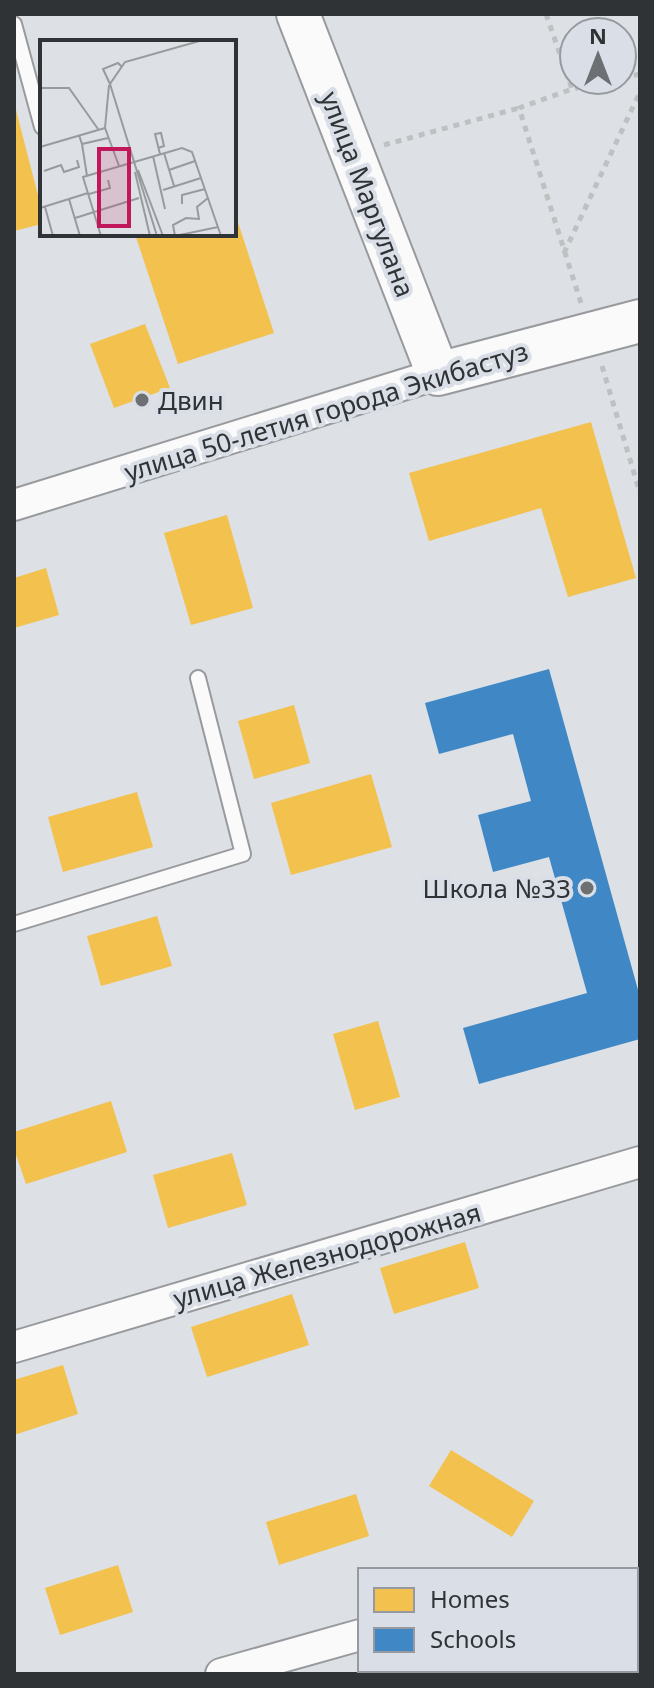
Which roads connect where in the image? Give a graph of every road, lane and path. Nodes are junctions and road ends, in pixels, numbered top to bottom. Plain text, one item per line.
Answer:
1 (298, 14) edge
2 (546, 14) edge
3 (14, 24) edge
4 (558, 49) edge
5 (640, 92) edge
6 (558, 94) edge
7 (519, 108) junction
8 (40, 120) edge
9 (353, 154) junction
10 (564, 253) junction
11 (640, 321) edge
12 (591, 334) junction
13 (438, 374) junction
14 (640, 493) edge
15 (14, 505) edge
16 (198, 678) dead end
17 (14, 924) edge
18 (640, 1162) edge
19 (14, 1347) edge
20 (358, 1636) edge
21 (221, 1674) edge

1 - 9 street, улица Маргулана
2 - 4 path
3 - 8 lane
5 - 10 path
6 - 7 path
7 - 9 path
7 - 10 path
9 - 13 street, улица Маргулана
10 - 12 path
11 - 12 street, улица 50-летия города Экибастуз
12 - 13 street, улица 50-летия города Экибастуз
12 - 14 path
13 - 15 street, улица 50-летия города Экибастуз
16 - 17 lane
18 - 19 street, улица Железнодорожная
20 - 21 street

